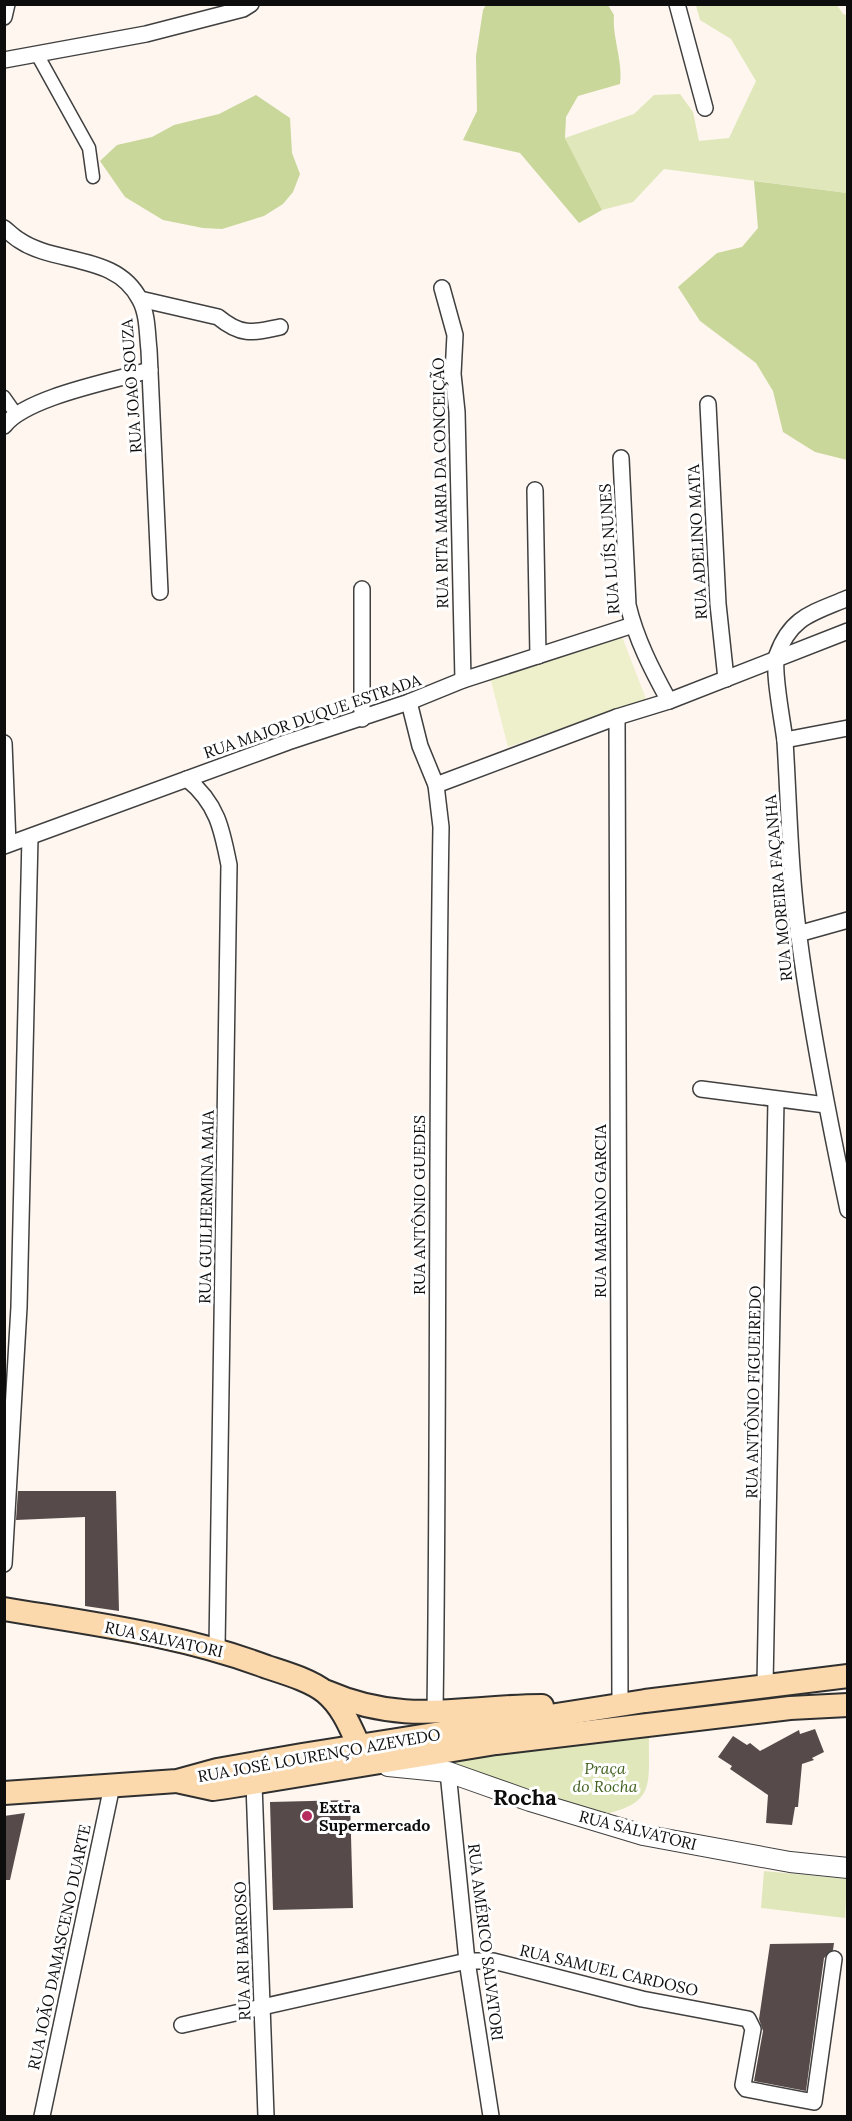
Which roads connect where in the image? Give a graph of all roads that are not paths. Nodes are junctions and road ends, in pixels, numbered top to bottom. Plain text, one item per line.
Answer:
1 (7, 4) edge
2 (251, 4) edge
3 (677, 4) edge
4 (4, 17) edge
5 (38, 56) junction
6 (4, 60) edge
7 (705, 108) dead end
8 (93, 177) dead end
9 (4, 228) edge
10 (442, 288) dead end
11 (140, 299) junction
12 (280, 327) dead end
13 (150, 370) junction
14 (4, 397) edge
15 (708, 404) dead end
16 (16, 414) junction
17 (4, 426) edge
18 (621, 458) dead end
19 (535, 490) dead end
20 (362, 589) dead end
21 (160, 592) dead end
22 (848, 598) edge
23 (633, 625) junction
24 (848, 631) edge
25 (538, 656) junction
26 (776, 658) junction
27 (726, 679) junction
28 (463, 680) junction
29 (669, 701) junction
30 (409, 702) junction
31 (617, 717) junction
32 (362, 719) junction
33 (848, 728) edge
34 (784, 740) junction
35 (4, 743) edge
36 (187, 779) junction
37 (436, 785) junction
38 (30, 837) junction
39 (6, 845) edge
40 (848, 920) edge
41 (798, 934) junction
42 (701, 1089) dead end
43 (777, 1100) junction
44 (826, 1105) junction
45 (848, 1210) edge
46 (4, 1564) edge
47 (4, 1609) edge
48 (217, 1648) junction
49 (848, 1676) edge
50 (765, 1686) junction
51 (324, 1691) junction
52 (848, 1705) edge
53 (610, 1707) junction
54 (435, 1713) junction
55 (360, 1755) junction
56 (448, 1772) junction
57 (177, 1781) junction
58 (254, 1784) junction
59 (112, 1786) junction
60 (4, 1793) edge
61 (848, 1868) edge
62 (834, 1959) dead end
63 (467, 1961) junction
64 (262, 2006) junction
65 (182, 2025) dead end
66 (42, 2116) edge
67 (266, 2116) edge
68 (491, 2116) edge

1 - 4 street
2 - 5 street
3 - 7 street
5 - 6 street
5 - 8 street
9 - 11 street, RUA JOAO SOUZA
10 - 28 street, RUA RITA MARIA DA CONCEIÇÃO
11 - 12 street
11 - 13 street, RUA JOAO SOUZA
13 - 16 street
13 - 21 street, RUA JOAO SOUZA
14 - 16 street
15 - 27 street, RUA ADELINO MATA
16 - 17 street
18 - 23 street, RUA LUÍS NUNES
19 - 25 street
20 - 32 street
22 - 26 street
23 - 25 street, RUA MAJOR DUQUE ESTRADA
23 - 29 street, RUA LUÍS NUNES
24 - 26 street
25 - 28 street, RUA MAJOR DUQUE ESTRADA
26 - 27 street
26 - 34 street, RUA MOREIRA FAÇANHA
27 - 29 street
28 - 30 street, RUA MAJOR DUQUE ESTRADA
29 - 31 street
30 - 32 street, RUA MAJOR DUQUE ESTRADA
30 - 37 street, RUA ANTÔNIO GUEDES
31 - 37 street
31 - 53 street, RUA MARIANO GARCIA
32 - 36 street, RUA MAJOR DUQUE ESTRADA
33 - 34 street
34 - 41 street, RUA MOREIRA FAÇANHA
35 - 39 street
36 - 38 street, RUA MAJOR DUQUE ESTRADA
36 - 48 street, RUA GUILHERMINA MAIA
37 - 54 street, RUA ANTÔNIO GUEDES
38 - 39 street, RUA MAJOR DUQUE ESTRADA
38 - 46 street
40 - 41 street
41 - 44 street, RUA MOREIRA FAÇANHA
42 - 43 street
43 - 44 street
43 - 50 street, RUA ANTÔNIO FIGUEIREDO
44 - 45 street, RUA MOREIRA FAÇANHA
47 - 48 main road, RUA SALVATORI
48 - 51 main road, RUA SALVATORI
49 - 50 main road, RUA JOSÉ LOURENÇO AZEVEDO
50 - 53 main road, RUA JOSÉ LOURENÇO AZEVEDO
51 - 54 main road
51 - 55 main road, RUA SALVATORI
52 - 55 main road, RUA JOSÉ LOURENÇO AZEVEDO
53 - 54 main road
53 - 55 main road, RUA JOSÉ LOURENÇO AZEVEDO
55 - 56 street, RUA SALVATORI
55 - 57 main road, RUA JOSÉ LOURENÇO AZEVEDO
55 - 58 main road, RUA JOSÉ LOURENÇO AZEVEDO
56 - 61 street, RUA SALVATORI
56 - 63 street, RUA AMÉRICO SALVATORI
57 - 58 main road, RUA JOSÉ LOURENÇO AZEVEDO
57 - 59 main road
58 - 64 street, RUA ARI BARROSO
59 - 60 main road
59 - 66 street, RUA JOÃO DAMASCENO DUARTE
62 - 63 street, RUA SAMUEL CARDOSO
63 - 64 street, RUA SAMUEL CARDOSO
63 - 68 street, RUA AMÉRICO SALVATORI
64 - 65 street, RUA SAMUEL CARDOSO
64 - 67 street, RUA ARI BARROSO

